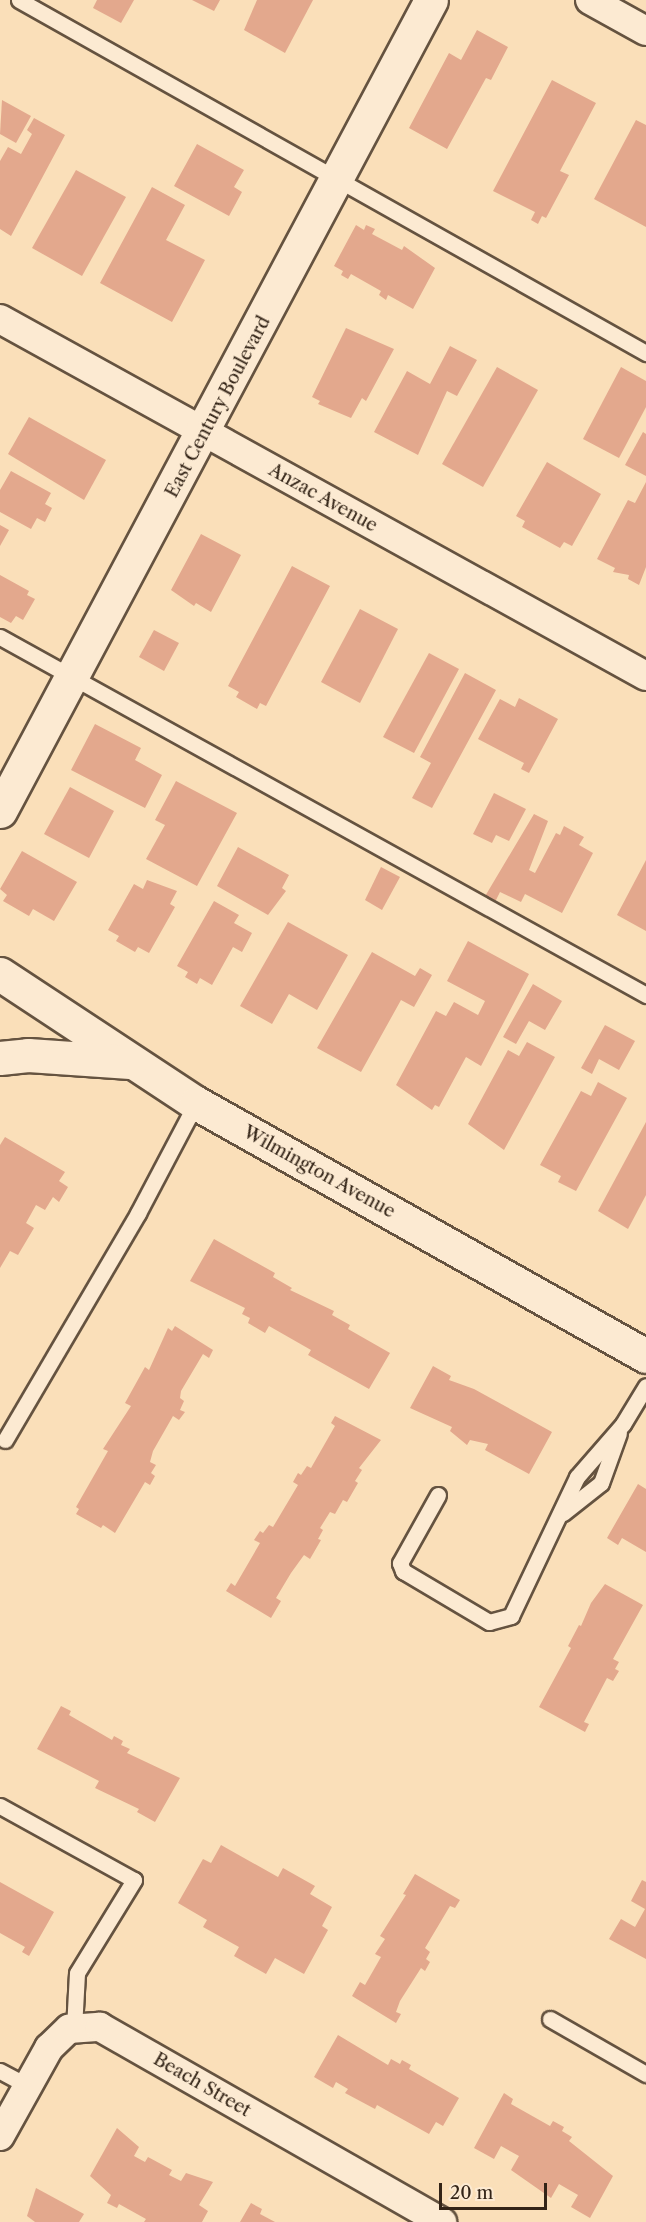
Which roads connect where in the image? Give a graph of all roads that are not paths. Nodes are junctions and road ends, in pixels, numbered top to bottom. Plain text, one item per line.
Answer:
1 (19, 0) edge
2 (431, 0) edge
3 (590, 0) edge
4 (646, 31) edge
5 (338, 179) junction
6 (0, 320) edge
7 (646, 353) edge
8 (204, 434) junction
9 (0, 637) edge
10 (646, 676) edge
11 (74, 678) junction
12 (0, 811) edge
13 (0, 974) edge
14 (646, 995) edge
15 (0, 1058) edge
16 (132, 1062) junction
17 (196, 1103) junction
18 (646, 1356) edge
19 (646, 1386) edge
20 (623, 1424) junction
21 (5, 1440) dead end
22 (438, 1495) dead end
23 (563, 1513) junction
24 (0, 1806) edge
25 (550, 2019) dead end
26 (74, 2029) junction
27 (0, 2071) edge
28 (646, 2074) edge
29 (28, 2085) junction
30 (0, 2136) edge
31 (442, 2222) edge

1 - 5 lane
2 - 5 main road, East Century Boulevard
3 - 4 street
5 - 7 lane
5 - 8 main road, East Century Boulevard
6 - 8 street, Anzac Avenue
8 - 10 street, Anzac Avenue
8 - 11 main road, East Century Boulevard
9 - 11 lane
11 - 12 main road, East Century Boulevard
11 - 14 lane
13 - 16 main road, Wilmington Avenue
15 - 16 main road
16 - 17 main road, Wilmington Avenue
17 - 18 main road, Wilmington Avenue
17 - 21 lane
19 - 20 lane
20 - 23 lane
20 - 23 lane
22 - 23 lane
24 - 26 lane
25 - 28 lane
26 - 29 street
26 - 31 street, Beach Street
27 - 29 lane
29 - 30 street

